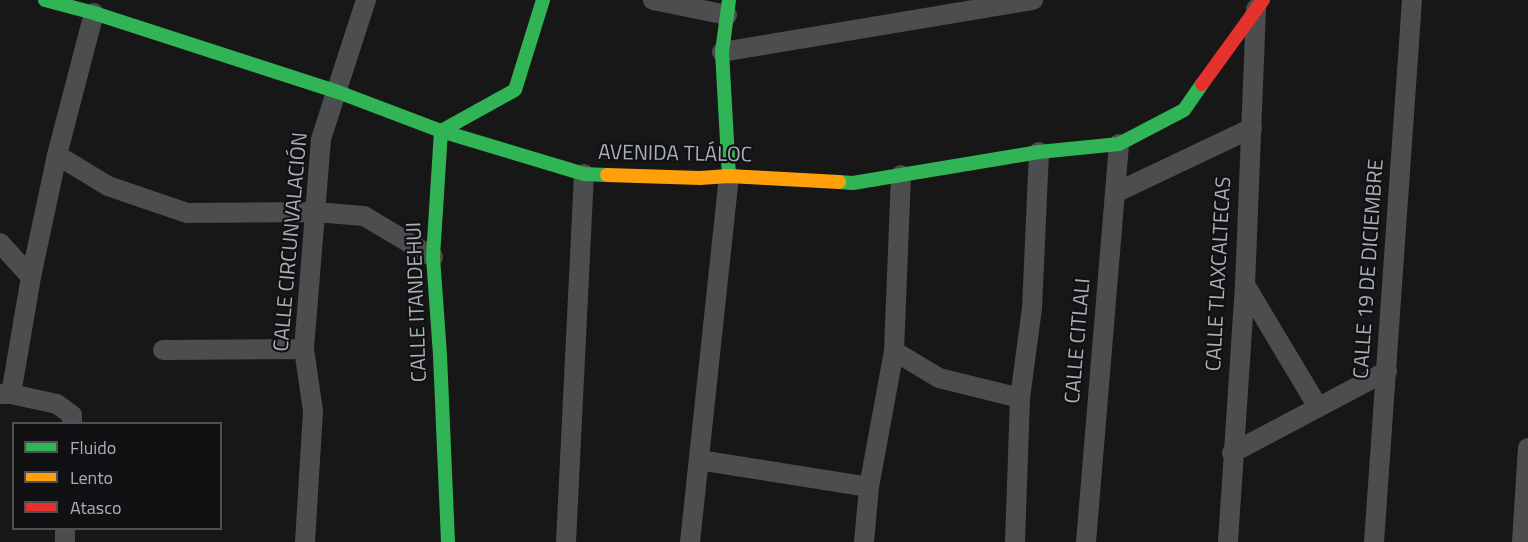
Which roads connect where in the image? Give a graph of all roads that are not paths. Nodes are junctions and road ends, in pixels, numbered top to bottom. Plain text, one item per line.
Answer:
1 (45, 0) edge
2 (366, 0) edge
3 (543, 0) edge
4 (653, 0) edge
5 (1033, 0) edge
6 (1412, 0) edge
7 (1260, 5) edge
8 (728, 8) edge
9 (94, 13) junction
10 (722, 52) junction
11 (338, 92) junction
12 (1252, 128) junction
13 (441, 131) junction
14 (1119, 144) junction
15 (1039, 152) junction
16 (57, 155) junction
17 (584, 174) junction
18 (901, 175) junction
19 (729, 176) junction
20 (1115, 193) junction
21 (316, 212) junction
22 (0, 243) edge
23 (433, 256) junction
24 (31, 277) junction
25 (1245, 285) junction
26 (304, 349) junction
27 (162, 350) dead end
28 (894, 351) junction
29 (1387, 371) junction
30 (5, 394) edge
31 (1020, 398) junction
32 (1318, 407) junction
33 (72, 419) edge
34 (1528, 448) edge
35 (1233, 453) junction
36 (699, 460) junction
37 (869, 488) junction
38 (304, 542) edge
39 (448, 542) edge
40 (566, 542) edge
41 (690, 542) edge
42 (864, 542) edge
43 (1015, 542) edge
44 (1086, 542) edge
45 (1228, 542) edge
46 (1374, 542) edge
47 (1522, 542) edge

1 - 9 main road, AVENIDA TLÁLOC
2 - 11 street, CALLE CIRCUNVALACIÓN
3 - 13 main road
4 - 8 street
5 - 10 street
6 - 29 street, CALLE 19 DE DICIEMBRE
7 - 12 street, CALLE TLAXCALTECAS
7 - 14 main road, AVENIDA TLÁLOC
8 - 10 main road
9 - 11 main road, AVENIDA TLÁLOC
9 - 16 street
10 - 19 main road
11 - 13 main road, AVENIDA TLÁLOC
11 - 21 street, CALLE CIRCUNVALACIÓN
12 - 20 street
12 - 25 street, CALLE TLAXCALTECAS
13 - 17 main road, AVENIDA TLÁLOC
13 - 23 main road, CALLE ITANDEHUI
14 - 15 main road, AVENIDA TLÁLOC
14 - 20 street, CALLE CITLALI
15 - 18 main road, AVENIDA TLÁLOC
15 - 31 street
16 - 21 street
16 - 24 street
17 - 19 main road, AVENIDA TLÁLOC
17 - 40 street
18 - 19 main road, AVENIDA TLÁLOC
18 - 28 street
19 - 36 street
20 - 44 street, CALLE CITLALI
21 - 23 street
21 - 26 street, CALLE CIRCUNVALACIÓN
22 - 24 street
23 - 39 main road, CALLE ITANDEHUI
24 - 30 street
25 - 32 street
25 - 35 street, CALLE TLAXCALTECAS
26 - 27 street
26 - 38 street, CALLE CIRCUNVALACIÓN
28 - 31 street
28 - 37 street
29 - 32 street
29 - 46 street, CALLE 19 DE DICIEMBRE
30 - 33 street
31 - 43 street
32 - 35 street
34 - 47 street
35 - 45 street, CALLE TLAXCALTECAS
36 - 37 street
36 - 41 street
37 - 42 street

